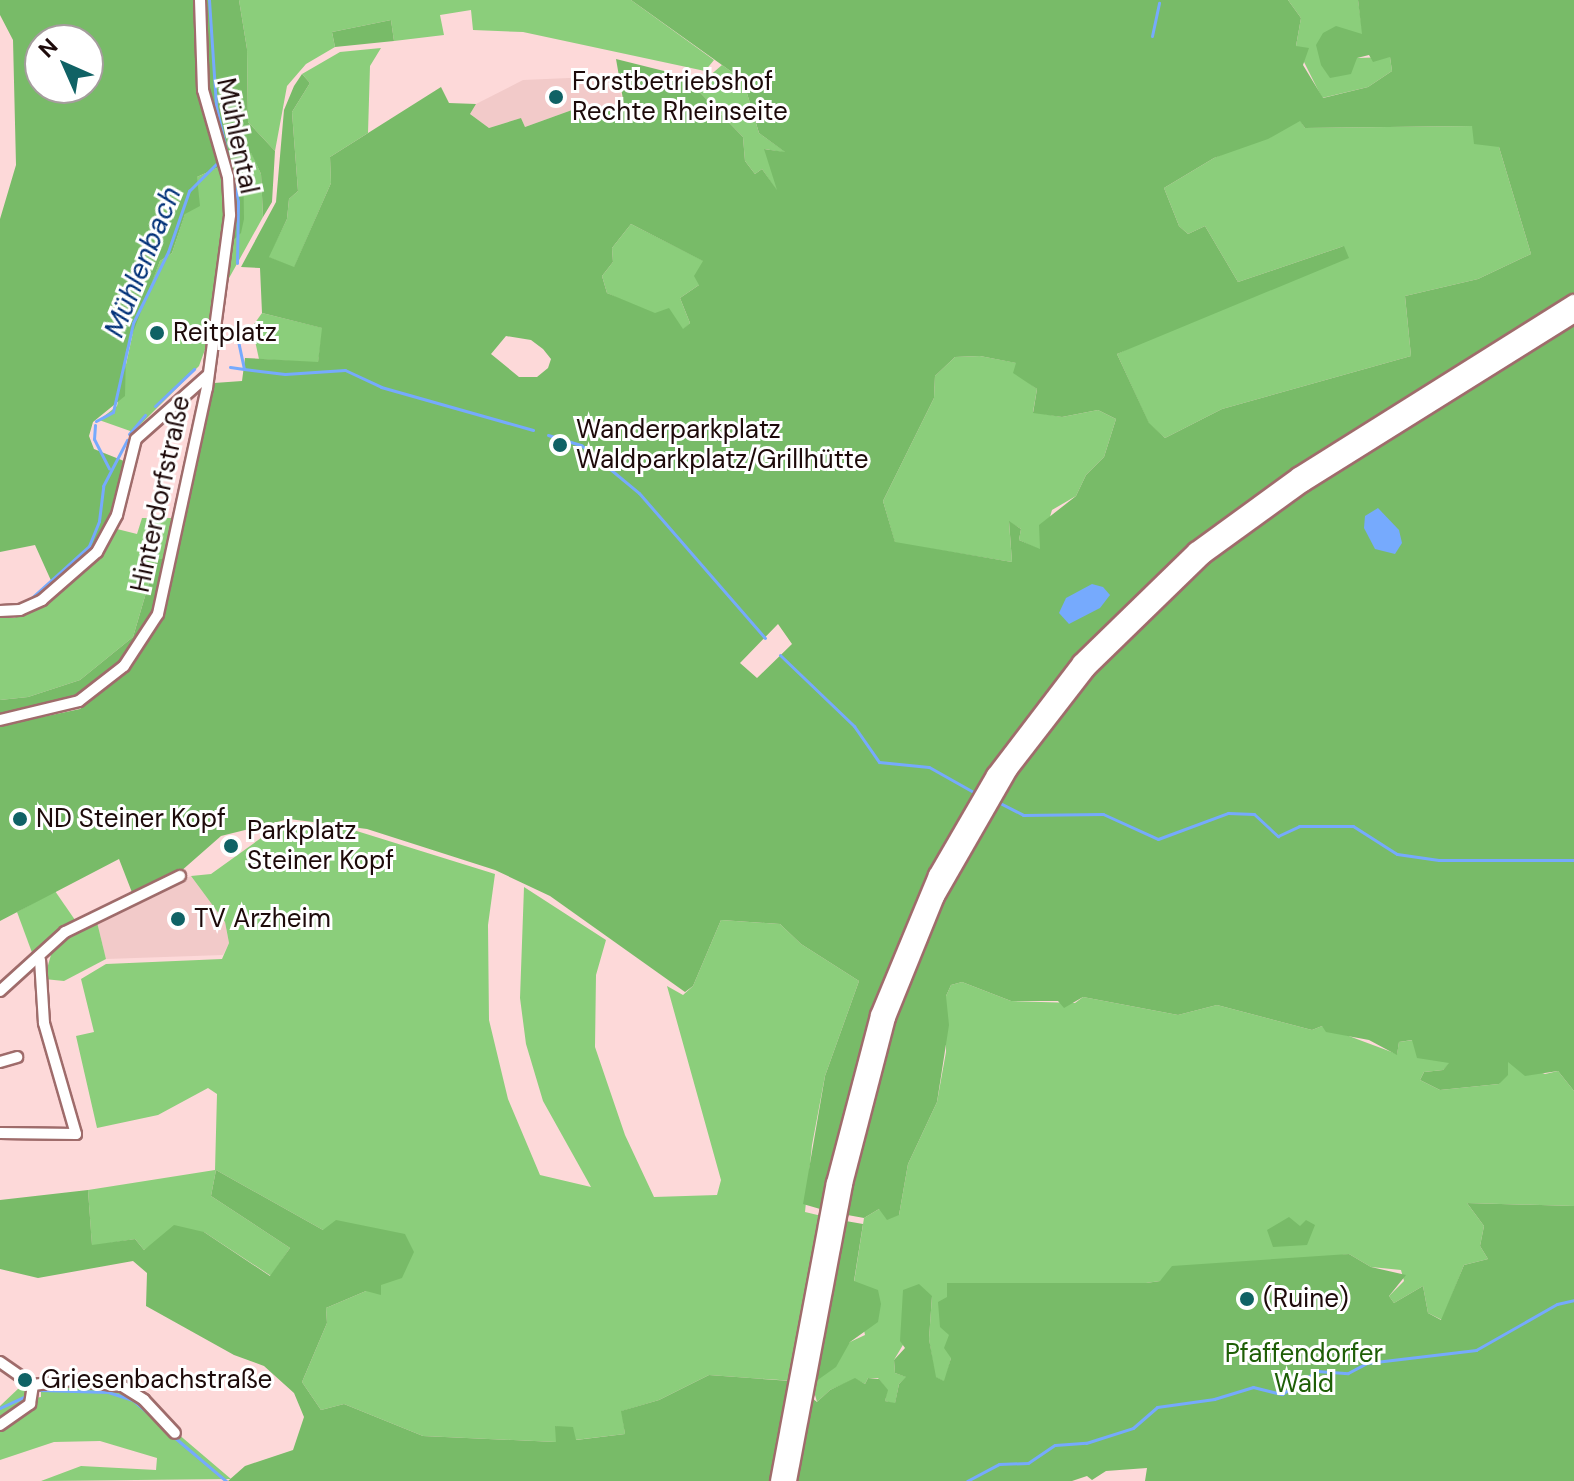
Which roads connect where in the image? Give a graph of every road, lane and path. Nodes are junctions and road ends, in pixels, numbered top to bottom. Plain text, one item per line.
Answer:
1 (200, 0) edge
2 (1574, 302) edge
3 (1574, 315) edge
4 (208, 375) junction
5 (0, 611) edge
6 (1084, 665) junction
7 (0, 720) edge
8 (180, 876) dead end
9 (40, 960) junction
10 (0, 991) edge
11 (17, 1057) dead end
12 (0, 1062) edge
13 (0, 1133) edge
14 (0, 1362) edge
15 (33, 1385) junction
16 (802, 1390) junction
17 (0, 1425) edge
18 (175, 1433) dead end
19 (778, 1481) edge
20 (789, 1481) edge

1 - 4 street, Mühlental
2 - 6 highway
3 - 6 highway
4 - 5 street
4 - 7 street, Hinterdorfstraße
6 - 16 highway
8 - 9 street
9 - 10 street
9 - 13 street
11 - 12 street
14 - 15 street
15 - 17 street
15 - 18 street
16 - 19 highway
16 - 20 highway

